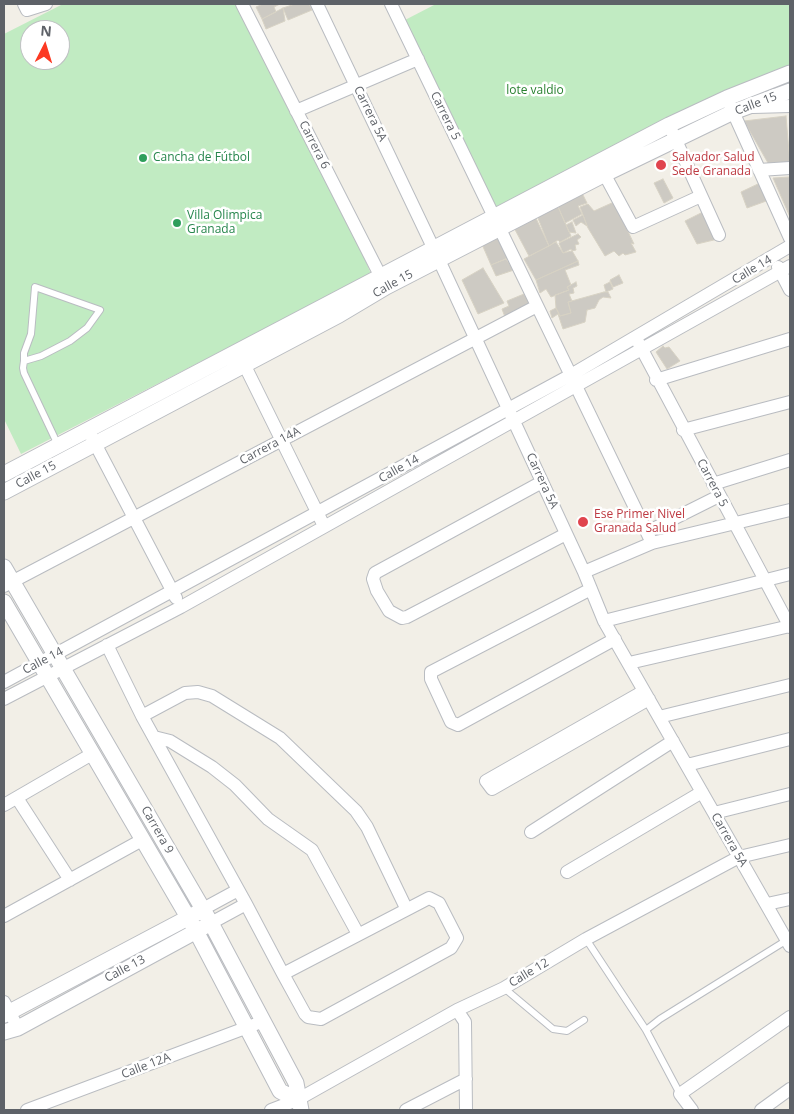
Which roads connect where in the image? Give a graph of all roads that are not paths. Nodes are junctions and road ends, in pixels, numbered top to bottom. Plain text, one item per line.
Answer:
1 (46, 4) edge
2 (242, 4) edge
3 (317, 4) edge
4 (391, 4) edge
5 (25, 7) edge
6 (418, 59) junction
7 (790, 73) edge
8 (356, 85) junction
9 (790, 91) edge
10 (727, 98) junction
11 (790, 106) edge
12 (738, 110) junction
13 (296, 111) junction
14 (669, 125) junction
15 (676, 139) junction
16 (601, 168) junction
17 (790, 168) edge
18 (759, 170) junction
19 (701, 196) junction
20 (497, 222) junction
21 (718, 235) dead end
22 (790, 238) edge
23 (790, 246) edge
24 (436, 253) junction
25 (773, 258) junction
26 (786, 269) edge
27 (383, 281) junction
28 (790, 290) edge
29 (537, 306) junction
30 (476, 338) junction
31 (790, 339) edge
32 (638, 343) junction
33 (241, 358) junction
34 (24, 361) junction
35 (571, 375) junction
36 (656, 380) junction
37 (577, 387) junction
38 (790, 402) edge
39 (508, 408) junction
40 (514, 421) junction
41 (88, 430) junction
42 (684, 430) junction
43 (282, 440) junction
44 (96, 443) junction
45 (58, 445) junction
46 (790, 460) edge
47 (4, 474) edge
48 (542, 482) junction
49 (713, 484) junction
50 (4, 492) edge
51 (719, 496) junction
52 (790, 510) edge
53 (318, 514) junction
54 (134, 518) junction
55 (734, 523) junction
56 (324, 526) junction
57 (566, 534) junction
58 (649, 538) junction
59 (4, 566) edge
60 (584, 572) junction
61 (790, 574) edge
62 (765, 580) junction
63 (8, 584) edge
64 (591, 589) junction
65 (173, 591) junction
66 (4, 602) edge
67 (181, 607) junction
68 (604, 621) junction
69 (790, 626) edge
70 (615, 639) junction
71 (107, 645) junction
72 (59, 661) junction
73 (629, 663) junction
74 (43, 669) junction
75 (4, 682) edge
76 (790, 685) edge
77 (647, 695) junction
78 (4, 699) edge
79 (142, 716) junction
80 (659, 716) junction
81 (154, 737) junction
82 (790, 739) edge
83 (673, 741) junction
84 (92, 754) junction
85 (687, 766) junction
86 (702, 792) junction
87 (790, 794) edge
88 (16, 798) junction
89 (4, 805) edge
90 (714, 813) junction
91 (531, 832) dead end
92 (142, 840) junction
93 (790, 845) edge
94 (739, 857) junction
95 (567, 872) dead end
96 (70, 880) junction
97 (238, 890) junction
98 (790, 899) edge
99 (246, 904) junction
100 (767, 904) junction
101 (406, 908) junction
102 (203, 909) junction
103 (4, 916) edge
104 (188, 918) junction
105 (211, 923) junction
106 (196, 931) junction
107 (358, 934) junction
108 (586, 939) junction
109 (789, 943) edge
110 (284, 974) junction
111 (504, 988) junction
112 (6, 1010) edge
113 (457, 1010) junction
114 (790, 1017) edge
115 (584, 1020) dead end
116 (264, 1021) junction
117 (246, 1028) junction
118 (11, 1030) edge
119 (646, 1030) junction
120 (466, 1079) junction
121 (790, 1089) edge
122 (680, 1094) junction
123 (299, 1105) edge
124 (27, 1110) edge
125 (270, 1110) edge
126 (406, 1110) edge
127 (466, 1110) edge
128 (692, 1110) edge
129 (760, 1110) edge

1 - 5 street
2 - 13 street, Carrera 6
3 - 8 street, Carrera 5A
4 - 6 street, Carrera 5
6 - 8 street
6 - 20 street, Carrera 5
7 - 10 street, Calle 15
8 - 13 street
8 - 24 street, Carrera 5A
9 - 12 street, Calle 15
10 - 12 street
10 - 14 street, Calle 15
11 - 12 street
12 - 15 street, Calle 15
12 - 18 street
13 - 27 street, Carrera 6
14 - 15 street
14 - 16 street, Calle 15
15 - 16 street, Calle 15
15 - 19 street
16 - 19 street
16 - 20 street, Calle 15
17 - 18 street
18 - 22 street
19 - 21 street
20 - 24 street, Calle 15
20 - 29 street, Carrera 5
23 - 25 street, Calle 14
24 - 27 street, Calle 15
24 - 30 street, Carrera 5A
25 - 26 street
25 - 32 street, Calle 14
26 - 28 street
26 - 32 street, Calle 14
27 - 33 street, Calle 15
29 - 30 street, Carrera 14A
29 - 35 street, Carrera 5
30 - 39 street, Carrera 5A
30 - 43 street, Carrera 14A
31 - 36 street
32 - 35 street, Calle 14
32 - 36 street, Carrera 5
32 - 37 street, Calle 14
33 - 41 street, Calle 15
33 - 43 street
33 - 44 street, Calle 15
34 - 34 lane
34 - 45 lane
35 - 37 street, Carrera 5
35 - 39 street, Calle 14
36 - 42 street, Carrera 5
37 - 40 street, Calle 14
37 - 58 street, Carrera 5
38 - 42 street
39 - 40 street, Carrera 5A
39 - 53 street, Calle 14
40 - 48 street, Carrera 5A
40 - 56 street, Calle 14
41 - 44 street
41 - 45 street, Calle 15
42 - 49 street, Carrera 5
43 - 53 street
43 - 54 street, Carrera 14A
44 - 50 street, Calle 15
44 - 54 street
45 - 47 street, Calle 15
46 - 49 street
48 - 57 street, Carrera 5A
48 - 57 street
49 - 51 street, Carrera 5
51 - 55 street, Carrera 5
51 - 58 street
52 - 55 street
53 - 56 street
53 - 65 street, Calle 14
54 - 63 street, Carrera 14A
54 - 65 street
55 - 58 street
55 - 62 street, Carrera 5
56 - 67 street, Calle 14
57 - 60 street, Carrera 5A
58 - 60 street
59 - 63 street, Carrera 9
60 - 64 street, Carrera 5A
61 - 62 street
62 - 68 street
62 - 69 street, Carrera 5
63 - 72 street, Carrera 9
64 - 68 street, Carrera 5A
64 - 70 street
65 - 67 street
65 - 72 street, Calle 14
66 - 74 street, Carrera 9
67 - 71 street, Calle 14
68 - 70 street, Carrera 5A
69 - 73 street
70 - 73 street, Carrera 5A
71 - 72 street, Calle 14
71 - 79 street
72 - 74 street, Calle 14
72 - 102 street, Carrera 9
73 - 77 street, Carrera 5A
74 - 75 street, Calle 14
74 - 78 street, Calle 14
74 - 84 street, Carrera 9
76 - 80 street
77 - 77 street
77 - 80 street, Carrera 5A
79 - 81 street
79 - 101 street
80 - 83 street, Carrera 5A
81 - 97 street
81 - 107 street
82 - 85 street
83 - 85 street, Carrera 5A
83 - 91 street
84 - 88 street
84 - 92 street, Carrera 9
85 - 86 street, Carrera 5A
86 - 90 street, Carrera 5A
86 - 95 street
87 - 90 street
88 - 89 street
88 - 96 street
90 - 94 street, Carrera 5A
92 - 96 street
92 - 104 street, Carrera 9
93 - 94 street, Calle 12
94 - 100 street, Carrera 5A
94 - 108 street, Calle 12
96 - 103 street
97 - 99 street
97 - 102 street, Calle 13
98 - 100 street
99 - 105 street, Calle 13
99 - 110 street
100 - 109 street, Carrera 5A
101 - 107 street
101 - 110 street
102 - 104 street, Calle 13
102 - 105 street, Carrera 9
104 - 106 street, Carrera 9
104 - 112 street, Calle 13
105 - 106 street, Calle 13
105 - 116 street, Carrera 9
106 - 117 street, Carrera 9
106 - 118 street, Calle 13
107 - 110 street
108 - 111 street, Calle 12
108 - 119 lane
109 - 119 lane
111 - 113 street, Calle 12
111 - 115 lane
112 - 118 street
113 - 120 street
113 - 123 street, Calle 12
114 - 122 street
116 - 117 street, Calle 12A
116 - 123 street, Carrera 9
117 - 123 street, Carrera 9
117 - 124 street, Calle 12A
119 - 122 lane
120 - 126 street
120 - 127 street
121 - 129 street
122 - 128 street
123 - 125 street, Calle 12

